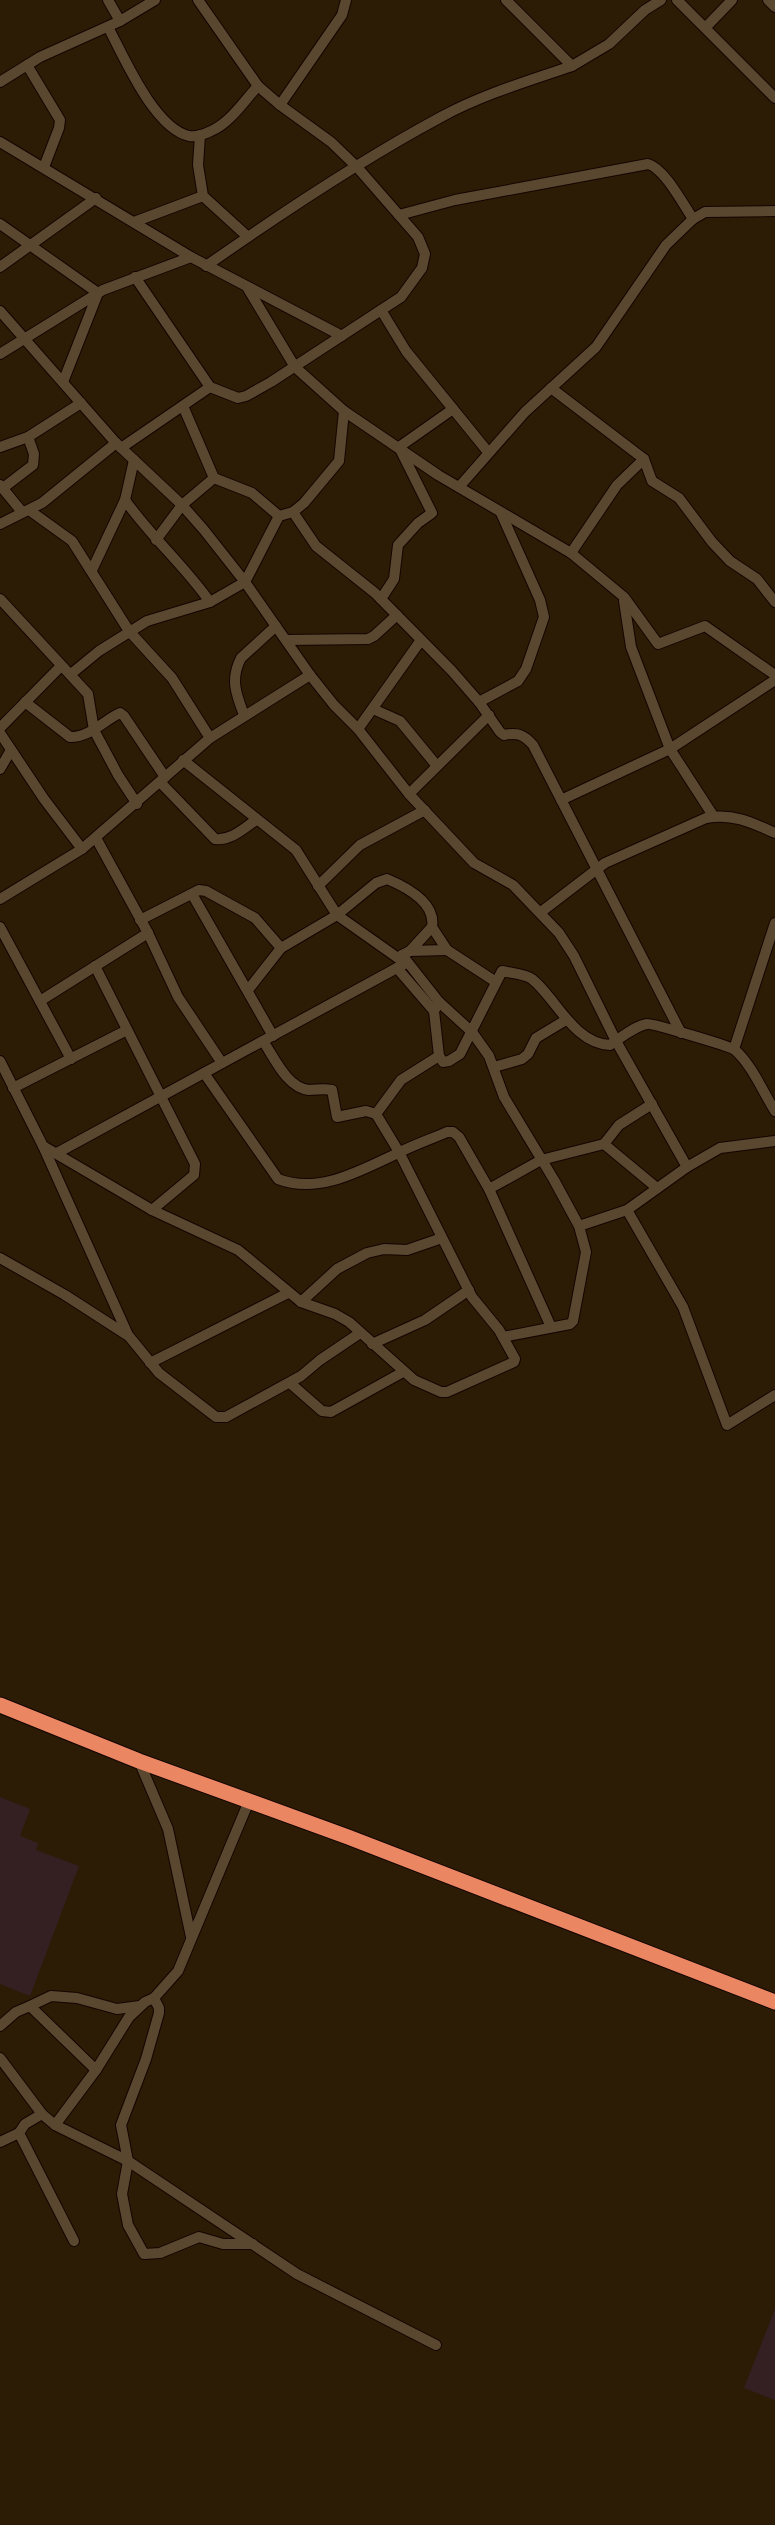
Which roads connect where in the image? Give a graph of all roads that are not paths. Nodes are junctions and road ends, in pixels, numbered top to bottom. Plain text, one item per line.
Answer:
1 (108, 0) edge
2 (155, 0) edge
3 (198, 0) edge
4 (346, 0) edge
5 (506, 0) edge
6 (661, 0) edge
7 (678, 0) edge
8 (732, 0) edge
9 (768, 0) edge
10 (644, 5) edge
11 (775, 7) edge
12 (120, 22) junction
13 (108, 27) junction
14 (706, 27) junction
15 (27, 65) junction
16 (572, 66) junction
17 (0, 82) edge
18 (258, 86) junction
19 (775, 98) edge
20 (280, 105) junction
21 (200, 136) junction
22 (0, 142) edge
23 (44, 167) junction
24 (357, 167) junction
25 (203, 196) junction
26 (96, 198) junction
27 (775, 211) edge
28 (399, 215) junction
29 (693, 219) junction
30 (134, 222) junction
31 (0, 224) edge
32 (248, 237) junction
33 (30, 246) junction
34 (191, 258) junction
35 (206, 266) junction
36 (0, 267) edge
37 (135, 277) junction
38 (247, 287) junction
39 (98, 293) junction
40 (381, 310) junction
41 (0, 311) edge
42 (342, 336) junction
43 (27, 340) junction
44 (0, 354) edge
45 (295, 367) junction
46 (63, 382) junction
47 (210, 387) junction
48 (551, 388) junction
49 (81, 402) junction
50 (183, 406) junction
51 (453, 409) junction
52 (344, 411) junction
53 (28, 437) junction
54 (0, 446) edge
55 (119, 446) junction
56 (399, 447) junction
57 (488, 452) junction
58 (0, 454) edge
59 (644, 459) junction
60 (134, 460) junction
61 (214, 478) junction
62 (1, 486) edge
63 (459, 487) junction
64 (125, 500) junction
65 (182, 506) junction
66 (26, 511) junction
67 (293, 512) junction
68 (501, 513) junction
69 (280, 516) junction
70 (0, 524) edge
71 (156, 540) junction
72 (571, 554) junction
73 (92, 570) junction
74 (245, 582) junction
75 (624, 597) junction
76 (0, 599) edge
77 (381, 599) junction
78 (210, 602) junction
79 (775, 602) edge
80 (397, 615) junction
81 (276, 626) junction
82 (129, 631) junction
83 (286, 640) junction
84 (421, 640) junction
85 (61, 666) junction
86 (71, 674) junction
87 (310, 675) junction
88 (775, 675) edge
89 (775, 680) edge
90 (25, 702) junction
91 (479, 702) junction
92 (372, 709) junction
93 (244, 715) junction
94 (489, 715) junction
95 (0, 728) edge
96 (358, 729) junction
97 (94, 730) junction
98 (0, 733) edge
99 (210, 738) junction
100 (670, 749) junction
101 (11, 750) junction
102 (184, 760) junction
103 (438, 766) junction
104 (0, 769) edge
105 (163, 779) junction
106 (409, 794) junction
107 (561, 800) junction
108 (137, 804) junction
109 (425, 810) junction
110 (714, 817) junction
111 (256, 820) junction
112 (775, 833) edge
113 (96, 838) junction
114 (82, 849) junction
115 (596, 869) junction
116 (318, 886) junction
117 (192, 894) junction
118 (0, 899) edge
119 (541, 912) junction
120 (337, 915) junction
121 (140, 920) junction
122 (775, 923) edge
123 (432, 926) junction
124 (0, 927) edge
125 (148, 933) junction
126 (281, 948) junction
127 (447, 950) junction
128 (404, 959) junction
129 (95, 966) junction
130 (496, 982) junction
131 (248, 990) junction
132 (40, 1001) junction
133 (437, 1006) junction
134 (566, 1020) junction
135 (127, 1030) junction
136 (472, 1032) junction
137 (682, 1033) junction
138 (268, 1038) junction
139 (616, 1041) junction
140 (734, 1049) junction
141 (439, 1056) junction
142 (71, 1059) junction
143 (0, 1061) edge
144 (222, 1063) junction
145 (494, 1067) junction
146 (204, 1073) junction
147 (12, 1088) junction
148 (162, 1096) junction
149 (652, 1104) junction
150 (775, 1111) edge
151 (376, 1114) junction
152 (775, 1142) edge
153 (604, 1144) junction
154 (44, 1146) junction
155 (399, 1152) junction
156 (57, 1153) junction
157 (541, 1160) junction
158 (686, 1167) junction
159 (657, 1188) junction
160 (489, 1189) junction
161 (152, 1210) junction
162 (626, 1210) junction
163 (579, 1226) junction
164 (442, 1238) junction
165 (0, 1258) edge
166 (469, 1290) junction
167 (288, 1293) junction
168 (301, 1302) junction
169 (551, 1327) junction
170 (360, 1333) junction
171 (128, 1335) junction
172 (503, 1336) junction
173 (372, 1344) junction
174 (150, 1363) junction
175 (403, 1372) junction
176 (290, 1383) junction
177 (775, 1395) edge
178 (0, 1705) edge
179 (139, 1761) junction
180 (249, 1801) junction
181 (191, 1937) junction
182 (154, 1998) junction
183 (775, 2002) edge
184 (30, 2006) junction
185 (140, 2006) junction
186 (0, 2026) edge
187 (0, 2058) edge
188 (96, 2070) junction
189 (42, 2114) junction
190 (55, 2126) junction
191 (19, 2133) junction
192 (0, 2142) edge
193 (128, 2160) junction
194 (74, 2241) dead end
195 (253, 2244) junction
196 (436, 2345) dead end

1 - 12 street
2 - 12 street
3 - 18 street
4 - 20 street
5 - 16 street
6 - 10 street
7 - 14 street
8 - 14 street
9 - 11 street
10 - 16 street
12 - 13 street
13 - 15 street
13 - 21 street
14 - 19 street
15 - 17 street
15 - 23 street
16 - 24 street
18 - 20 street
18 - 21 street
20 - 24 street
21 - 25 street
22 - 23 street
23 - 26 street
24 - 28 street
24 - 32 street
25 - 30 street
25 - 32 street
26 - 30 street
26 - 33 street
27 - 29 street
28 - 29 street
28 - 40 street
29 - 48 street
30 - 34 street
31 - 33 street
32 - 35 street
33 - 36 street
33 - 39 street
34 - 35 street
34 - 37 street
35 - 38 street
37 - 39 street
37 - 47 street
38 - 42 street
38 - 45 street
39 - 43 street
39 - 46 street
40 - 42 street
40 - 51 street
41 - 43 street
42 - 45 street
43 - 44 street
43 - 46 street
45 - 47 street
45 - 52 street
46 - 49 street
47 - 50 street
48 - 57 street
48 - 59 street
49 - 53 street
49 - 55 street
50 - 55 street
50 - 61 street
51 - 56 street
51 - 57 street
52 - 56 street
52 - 67 street
53 - 54 street
53 - 62 street
54 - 58 street
55 - 60 street
55 - 66 street
56 - 63 street
56 - 77 street
57 - 63 street
59 - 72 street
59 - 79 street
60 - 64 street
60 - 65 street
61 - 65 street
61 - 69 street
62 - 66 street
63 - 68 street
64 - 71 street
64 - 73 street
65 - 71 street
65 - 74 street
66 - 70 street
66 - 73 street
67 - 69 street
67 - 77 street
68 - 72 street
68 - 91 street
69 - 74 street
71 - 78 street
72 - 75 street
73 - 82 street
74 - 78 street
74 - 81 street
75 - 88 street
75 - 100 street
76 - 85 street
77 - 80 street
78 - 82 street
80 - 83 street
80 - 84 street
81 - 83 street
81 - 93 street
82 - 86 street
82 - 99 street
83 - 87 street
84 - 91 street
84 - 92 street
85 - 86 street
85 - 90 street
86 - 97 street
87 - 93 street
87 - 96 street
89 - 100 street
90 - 95 street
90 - 97 street
91 - 94 street
92 - 96 street
92 - 103 street
93 - 99 street
94 - 103 street
94 - 107 street
96 - 106 street
97 - 105 street
97 - 108 street
98 - 101 street
99 - 102 street
100 - 107 street
100 - 110 street
101 - 104 street
101 - 114 street
102 - 105 street
102 - 111 street
103 - 106 street
105 - 108 street
105 - 111 street
106 - 109 street
107 - 115 street
108 - 113 street
109 - 116 street
109 - 119 street
110 - 112 street
110 - 115 street
111 - 116 street
113 - 114 street
113 - 121 street
114 - 118 street
115 - 119 street
115 - 137 street
116 - 120 street
117 - 121 street
117 - 126 street
117 - 131 street
119 - 139 street
120 - 123 street
120 - 126 street
120 - 128 street
121 - 125 street
122 - 140 street
123 - 127 street
123 - 128 street
124 - 132 street
125 - 129 street
125 - 144 street
126 - 131 street
127 - 128 street
127 - 130 street
128 - 133 street
128 - 138 street
129 - 132 street
129 - 135 street
130 - 134 street
130 - 136 street
131 - 138 street
132 - 142 street
133 - 136 street
133 - 141 street
134 - 139 street
134 - 145 street
135 - 142 street
135 - 148 street
136 - 141 street
136 - 145 street
137 - 139 street
137 - 140 street
138 - 144 street
138 - 151 street
139 - 149 street
140 - 150 street
141 - 151 street
142 - 147 street
143 - 147 street
144 - 146 street
145 - 157 street
146 - 148 street
146 - 155 street
147 - 154 street
148 - 156 street
148 - 161 street
149 - 153 street
149 - 158 street
151 - 155 street
152 - 158 street
153 - 157 street
153 - 159 street
154 - 156 street
154 - 171 street
155 - 160 street
155 - 164 street
156 - 161 street
157 - 160 street
157 - 163 street
158 - 159 street
159 - 162 street
160 - 169 street
161 - 167 street
162 - 163 street
162 - 177 street
163 - 169 street
164 - 166 street
164 - 168 street
165 - 171 street
166 - 172 street
166 - 173 street
167 - 168 street
167 - 174 street
168 - 170 street
169 - 172 street
170 - 173 street
170 - 176 street
171 - 174 street
172 - 175 street
173 - 175 street
174 - 176 street
175 - 176 street
178 - 179 highway
179 - 180 highway
179 - 181 street
180 - 181 street
180 - 183 highway
181 - 182 street
182 - 185 street
182 - 193 street
184 - 185 street
184 - 186 street
184 - 188 street
185 - 188 street
187 - 189 street
188 - 190 street
189 - 190 street
189 - 191 street
190 - 193 street
191 - 192 street
191 - 194 street
193 - 195 street
193 - 195 street
195 - 196 street

